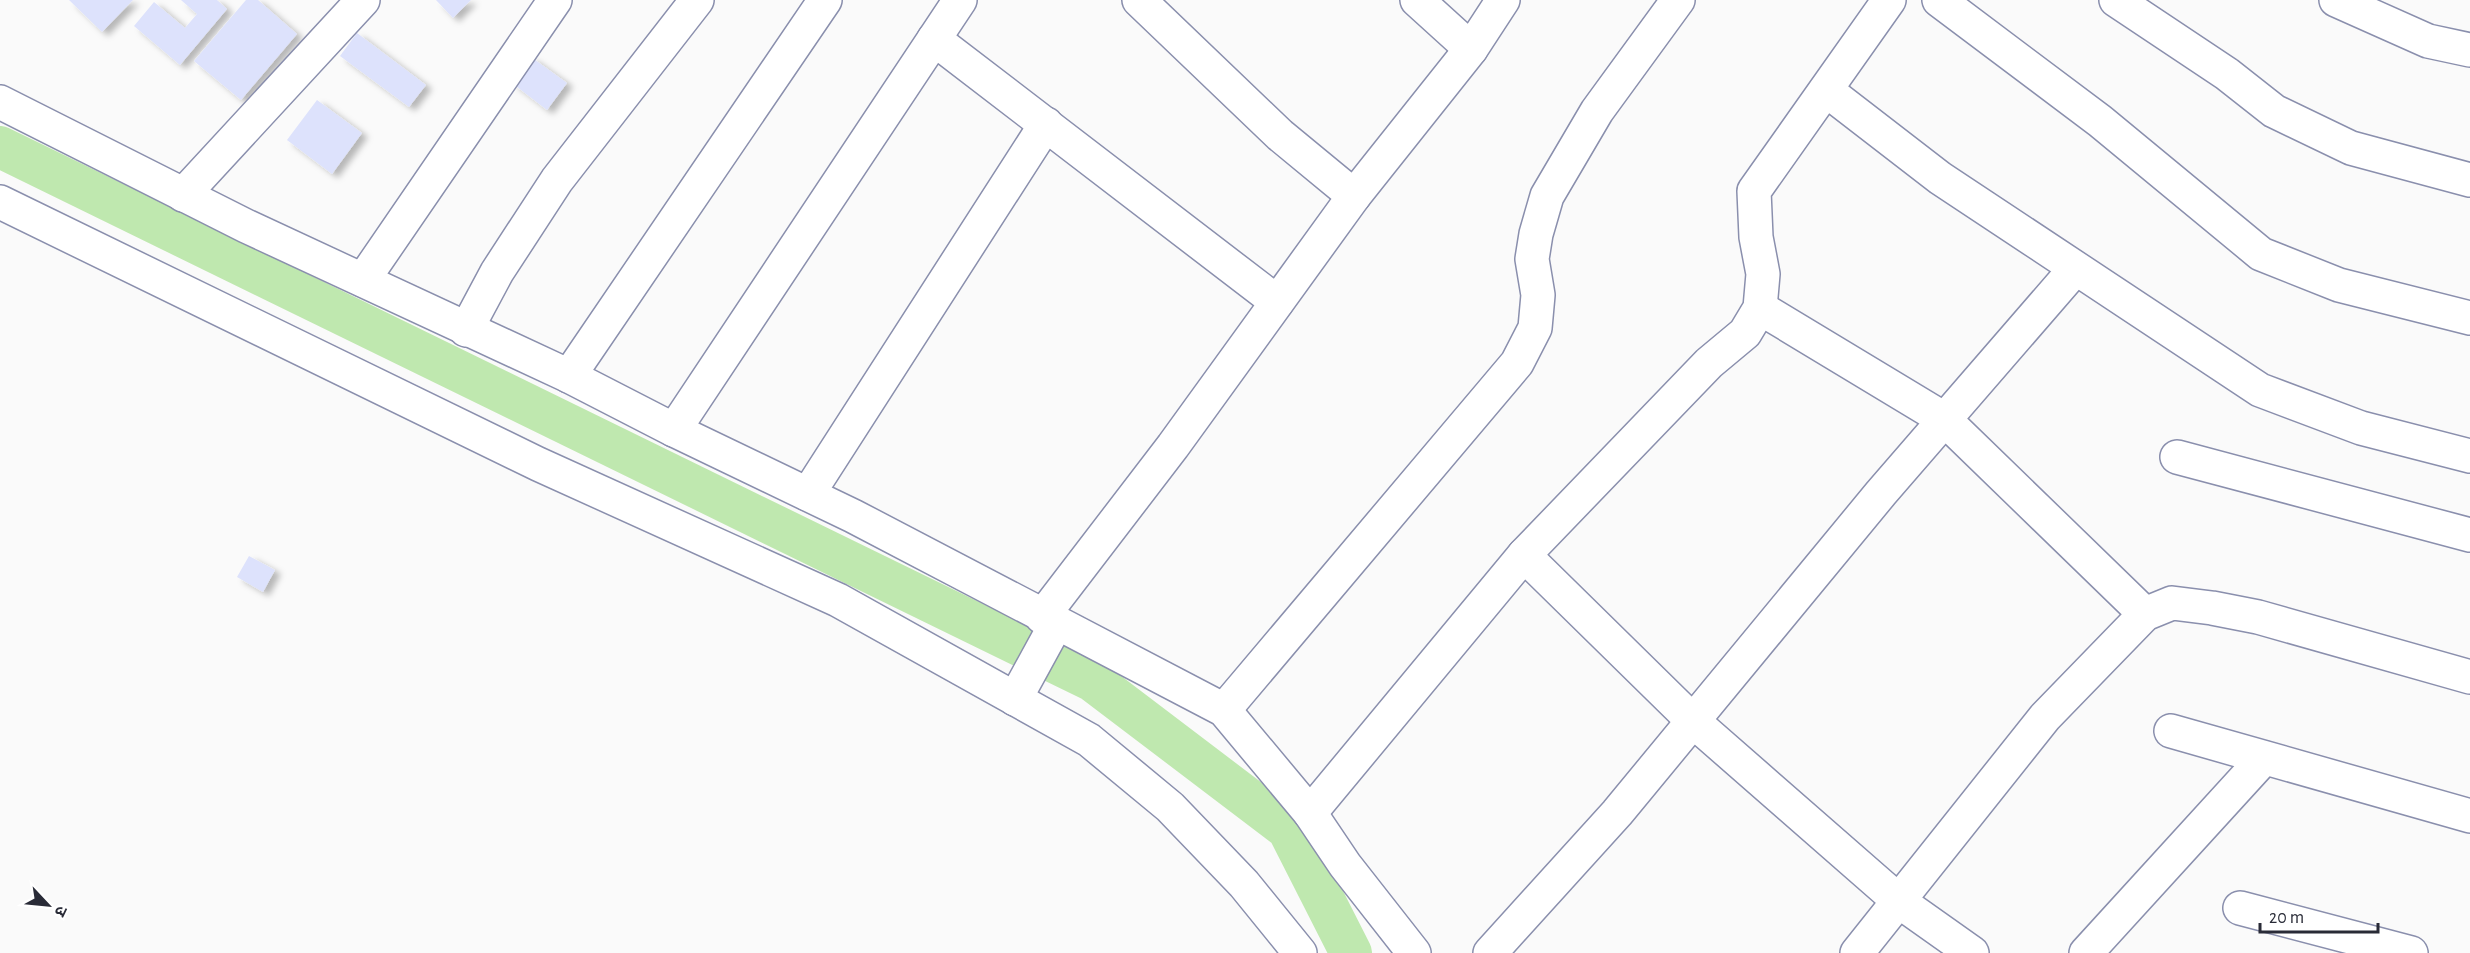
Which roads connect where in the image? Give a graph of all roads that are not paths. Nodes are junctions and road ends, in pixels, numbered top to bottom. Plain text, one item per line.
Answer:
1 (363, 0) edge
2 (555, 0) edge
3 (697, 0) edge
4 (825, 0) edge
5 (960, 0) edge
6 (1139, 0) edge
7 (1417, 0) edge
8 (1503, 0) edge
9 (1678, 0) edge
10 (1889, 0) edge
11 (1938, 0) edge
12 (2116, 0) edge
13 (2336, 0) edge
14 (934, 39) junction
15 (1470, 49) junction
16 (2470, 50) edge
17 (1826, 90) junction
18 (0, 102) edge
19 (1046, 124) junction
20 (2470, 180) edge
21 (183, 195) junction
22 (1354, 196) junction
23 (0, 202) edge
24 (2075, 268) junction
25 (363, 280) junction
26 (1277, 302) junction
27 (1760, 308) junction
28 (2470, 318) edge
29 (466, 330) junction
30 (569, 376) junction
31 (1944, 419) junction
32 (674, 430) junction
33 (2470, 456) edge
34 (2176, 457) dead end
35 (808, 494) junction
36 (2470, 535) edge
37 (1524, 555) junction
38 (2145, 614) junction
39 (1048, 628) junction
40 (2470, 677) edge
41 (1021, 687) junction
42 (1224, 710) junction
43 (1693, 721) junction
44 (2171, 731) dead end
45 (2264, 758) junction
46 (1310, 813) junction
47 (2470, 816) edge
48 (1900, 902) junction
49 (2240, 908) dead end
50 (2359, 946) edge
51 (1300, 953) edge
52 (1414, 953) edge
53 (1490, 953) edge
54 (1857, 953) edge
55 (1972, 953) edge
56 (2086, 953) edge
57 (2411, 953) edge

1 - 21 street
2 - 25 street
3 - 29 street
4 - 30 street
5 - 14 street
6 - 22 street
7 - 15 street
8 - 15 street
9 - 42 street
10 - 17 street
11 - 28 street
12 - 20 street
13 - 16 street
14 - 19 street
14 - 32 street
15 - 22 street
17 - 24 street
17 - 27 street
18 - 21 street
19 - 26 street
19 - 35 street
21 - 25 street
22 - 26 street
23 - 41 street
24 - 31 street
24 - 33 street
25 - 29 street
26 - 39 street
27 - 31 street
27 - 37 street
29 - 30 street
30 - 32 street
31 - 38 street
31 - 43 street
32 - 35 street
34 - 36 street
35 - 39 street
37 - 43 street
37 - 46 street
38 - 40 street
38 - 48 street
39 - 41 street
39 - 42 street
41 - 51 street
42 - 46 street
43 - 48 street
43 - 53 street
44 - 45 street
45 - 47 street
45 - 56 street
46 - 52 street
48 - 54 street
48 - 55 street
49 - 50 street
50 - 57 street

